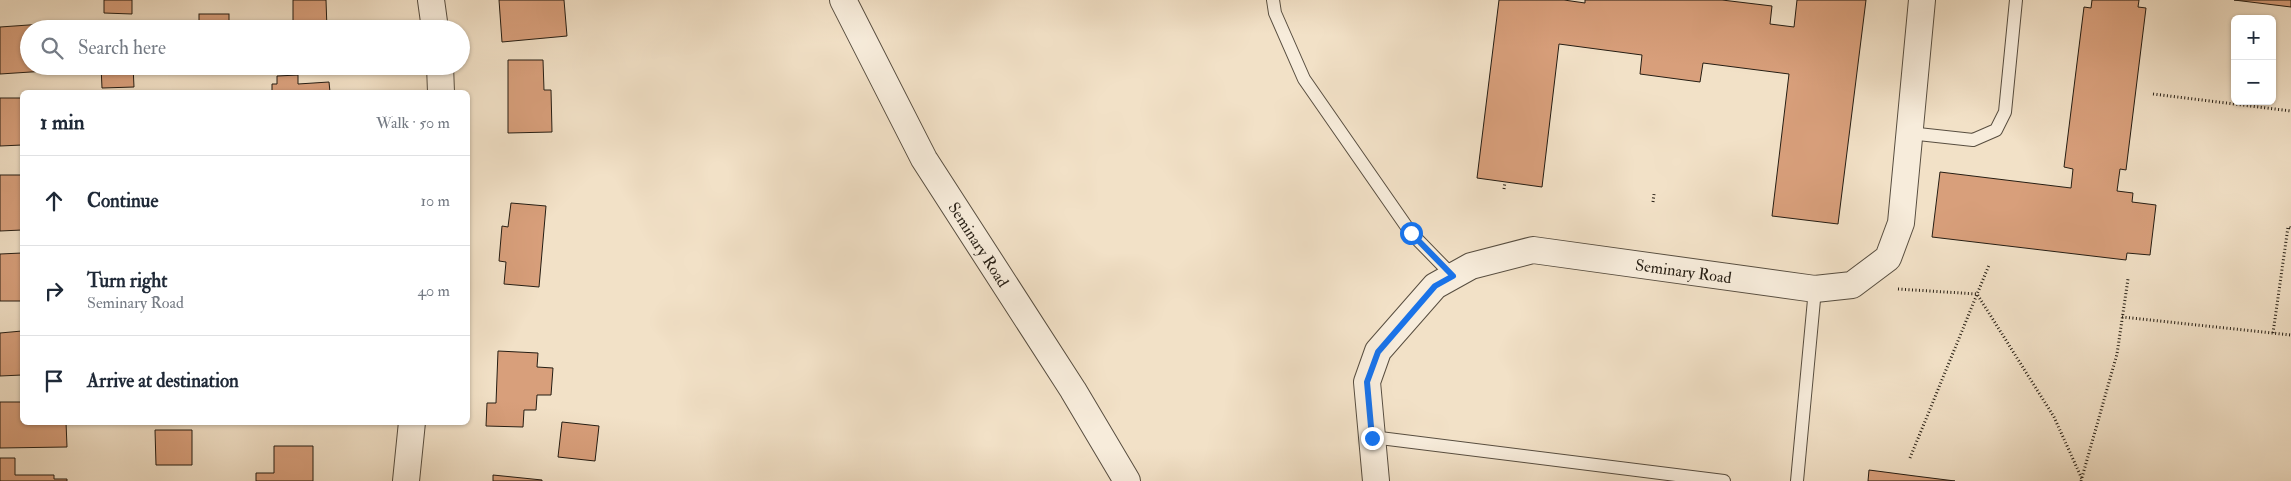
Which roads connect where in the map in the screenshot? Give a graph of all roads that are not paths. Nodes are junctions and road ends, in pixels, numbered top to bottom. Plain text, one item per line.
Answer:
1 (431, 0) edge
2 (843, 0) edge
3 (1272, 0) edge
4 (1922, 0) edge
5 (2016, 0) edge
6 (434, 20) edge
7 (440, 75) edge
8 (441, 90) edge
9 (1909, 133) junction
10 (1453, 276) junction
11 (1815, 289) junction
12 (412, 425) edge
13 (1372, 438) junction
14 (406, 481) edge
15 (1127, 481) edge
16 (1376, 481) edge
17 (1724, 481) edge
18 (1797, 481) edge

1 - 6 street
2 - 15 street, Seminary Road
3 - 10 lane
4 - 9 street
5 - 9 lane
7 - 8 street
9 - 11 street, Seminary Road
10 - 11 street, Seminary Road
10 - 13 street, Seminary Road
11 - 18 lane
12 - 14 street
13 - 16 street, Seminary Road
13 - 17 lane

